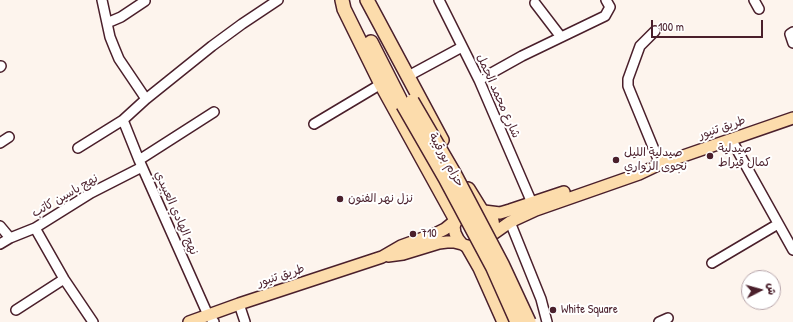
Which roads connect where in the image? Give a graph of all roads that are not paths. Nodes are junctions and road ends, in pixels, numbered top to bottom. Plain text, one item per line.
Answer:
1 (102, 0) edge
2 (278, 0) edge
3 (342, 0) edge
4 (349, 0) edge
5 (360, 0) edge
6 (367, 0) edge
7 (439, 0) edge
8 (606, 0) edge
9 (754, 0) edge
10 (146, 1) edge
11 (535, 3) dead end
12 (759, 8) dead end
13 (107, 23) junction
14 (655, 32) dead end
15 (793, 32) edge
16 (561, 37) junction
17 (793, 43) edge
18 (462, 47) junction
19 (412, 74) dead end
20 (479, 80) junction
21 (381, 84) junction
22 (146, 99) junction
23 (408, 103) junction
24 (214, 112) dead end
25 (793, 118) edge
26 (123, 120) junction
27 (314, 124) dead end
28 (9, 136) dead end
29 (731, 139) junction
30 (0, 143) edge
31 (78, 148) dead end
32 (140, 164) junction
33 (660, 164) junction
34 (532, 203) junction
35 (483, 210) junction
36 (456, 220) junction
37 (510, 222) junction
38 (778, 224) junction
39 (0, 226) edge
40 (35, 228) junction
41 (493, 234) junction
42 (10, 238) junction
43 (0, 244) edge
44 (465, 245) junction
45 (792, 246) edge
46 (382, 257) junction
47 (712, 263) dead end
48 (64, 279) junction
49 (239, 304) junction
50 (16, 310) dead end
51 (211, 318) edge
52 (668, 318) dead end
53 (92, 322) edge
54 (189, 322) edge
55 (245, 322) edge
56 (504, 322) edge
57 (517, 322) edge
58 (528, 322) edge
59 (534, 322) edge
60 (547, 322) edge
61 (659, 322) edge

1 - 13 street
2 - 22 street
3 - 21 highway
4 - 23 highway, حزام بورقيبة
5 - 23 highway, حزام بورقيبة
6 - 35 highway
7 - 18 street, شارع محمد الجمل
8 - 16 street
9 - 12 street
10 - 13 street
11 - 16 street
13 - 22 street
14 - 33 street
15 - 17 street
16 - 20 street
18 - 19 street
18 - 20 street, شارع محمد الجمل
20 - 34 street, شارع محمد الجمل
21 - 27 street
21 - 36 highway
22 - 26 street
23 - 57 highway, حزام بورقيبة, bridge
23 - 58 highway, حزام بورقيبة, bridge
24 - 32 street, نهج ياسين كاتب
25 - 29 main road, طريق تنيور
26 - 31 street
26 - 32 street, نهج الهادي العبيدي
28 - 30 street
29 - 33 main road, طريق تنيور
29 - 38 street
32 - 40 street, نهج ياسين كاتب
32 - 51 street, نهج الهادي العبيدي
33 - 34 main road, طريق تنيور
33 - 37 main road, طريق تنيور
34 - 35 main road, طريق تنيور
35 - 36 main road
35 - 41 main road
36 - 44 main road
36 - 46 main road, طريق تنيور
37 - 41 main road, طريق تنيور
37 - 60 street
38 - 45 street
38 - 47 street
39 - 42 street
40 - 42 street, نهج ياسين كاتب
40 - 48 street
41 - 44 main road
41 - 59 highway
42 - 43 street, نهج ياسين كاتب
44 - 46 main road, طريق تنيور
44 - 56 highway
46 - 49 main road, طريق تنيور
48 - 50 street
48 - 53 street
49 - 51 main road, طريق تنيور
49 - 55 street
51 - 54 main road, طريق تنيور
52 - 61 street

